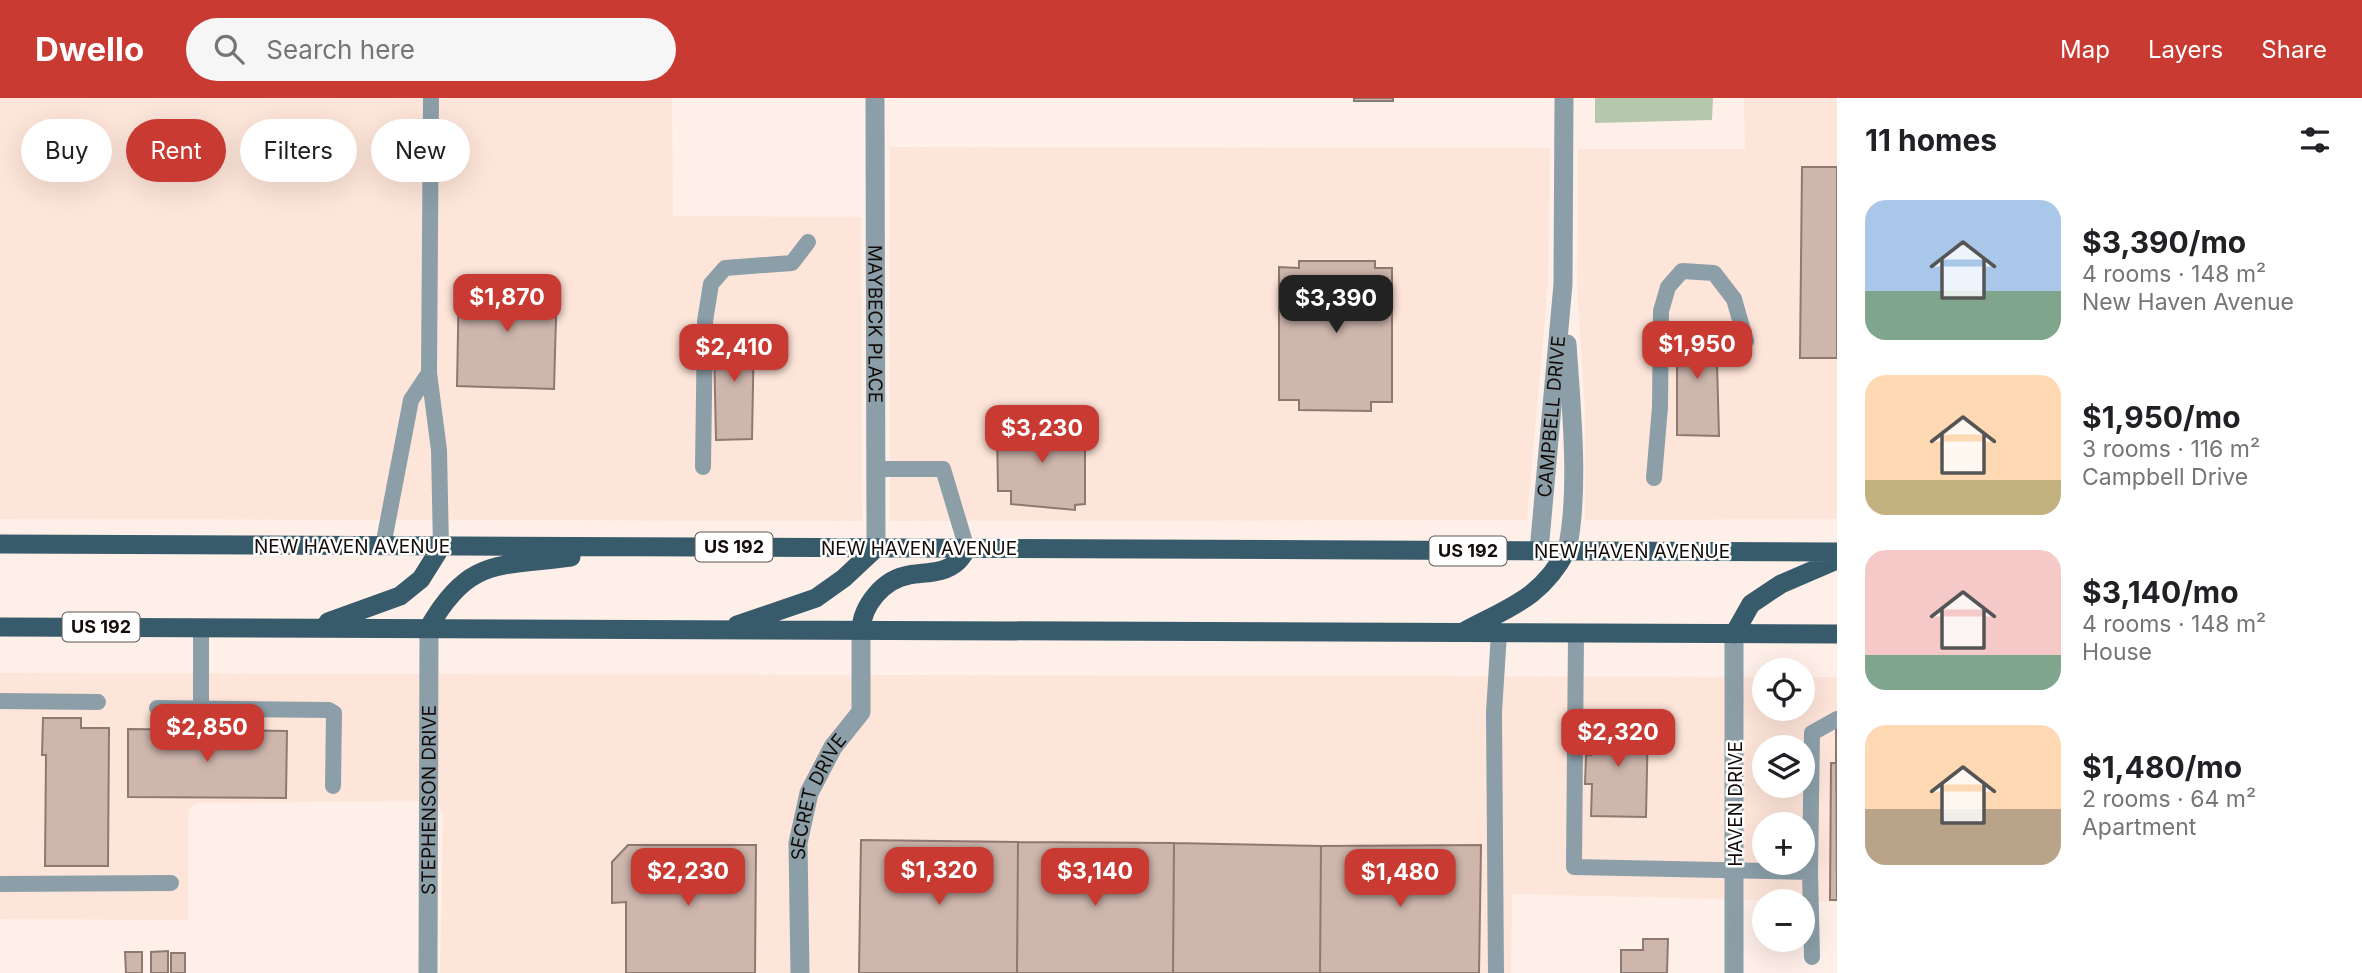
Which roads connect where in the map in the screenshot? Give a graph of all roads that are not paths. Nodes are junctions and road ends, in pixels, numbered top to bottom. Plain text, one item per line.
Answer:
1 (431, 98) edge
2 (875, 98) edge
3 (1564, 98) edge
4 (807, 242) dead end
5 (792, 263) junction
6 (808, 269) dead end
7 (1563, 284) junction
8 (1746, 341) dead end
9 (429, 373) junction
10 (704, 467) dead end
11 (876, 469) junction
12 (1654, 478) dead end
13 (0, 544) edge
14 (383, 546) junction
15 (441, 547) junction
16 (645, 547) junction
17 (876, 548) junction
18 (967, 549) junction
19 (1539, 551) junction
20 (1567, 551) junction
21 (1837, 552) edge
22 (1837, 560) edge
23 (0, 627) edge
24 (201, 627) junction
25 (314, 627) junction
26 (429, 627) junction
27 (723, 630) junction
28 (861, 630) junction
29 (1462, 633) junction
30 (1499, 633) junction
31 (1576, 633) junction
32 (1734, 634) junction
33 (1837, 634) edge
34 (0, 701) edge
35 (98, 702) dead end
36 (157, 708) dead end
37 (201, 709) junction
38 (1837, 719) edge
39 (333, 786) dead end
40 (1811, 812) edge
41 (1735, 869) junction
42 (1752, 870) edge
43 (1810, 875) edge
44 (171, 883) dead end
45 (0, 884) edge
46 (1812, 957) dead end
47 (428, 973) edge
48 (800, 973) edge
49 (1496, 973) edge
50 (1734, 973) edge

1 - 9 lane
2 - 11 street, MAYBECK PLACE
3 - 7 street, CAMPBELL DRIVE
4 - 5 lane
5 - 6 lane
5 - 10 lane
7 - 19 street, CAMPBELL DRIVE
7 - 20 street, CAMPBELL DRIVE
8 - 12 lane
9 - 14 lane
9 - 15 lane
11 - 17 street, MAYBECK PLACE
11 - 18 lane
13 - 14 main road, NEW HAVEN AVENUE / US 192
14 - 15 main road, NEW HAVEN AVENUE / US 192
15 - 16 main road, NEW HAVEN AVENUE / US 192
15 - 25 main road
16 - 17 main road, NEW HAVEN AVENUE / US 192
16 - 26 main road
17 - 18 main road, NEW HAVEN AVENUE / US 192
17 - 27 main road
18 - 19 main road, NEW HAVEN AVENUE / US 192
18 - 28 main road
19 - 20 main road, NEW HAVEN AVENUE / US 192
20 - 21 main road, NEW HAVEN AVENUE / US 192
20 - 29 main road
22 - 32 main road
23 - 24 main road, US 192
24 - 25 main road, US 192
24 - 37 lane
25 - 26 main road, US 192
26 - 27 main road, US 192
26 - 47 street, STEPHENSON DRIVE
27 - 28 main road, US 192
28 - 29 main road, US 192
28 - 48 street, SECRET DRIVE
29 - 30 main road, US 192
30 - 31 main road, US 192
30 - 49 lane
31 - 32 main road, US 192
31 - 41 lane
32 - 33 main road, US 192
32 - 41 street, HAVEN DRIVE
34 - 35 lane
36 - 37 lane
37 - 39 lane
38 - 40 lane
41 - 42 lane
41 - 50 street, HAVEN DRIVE
43 - 46 lane
44 - 45 lane

